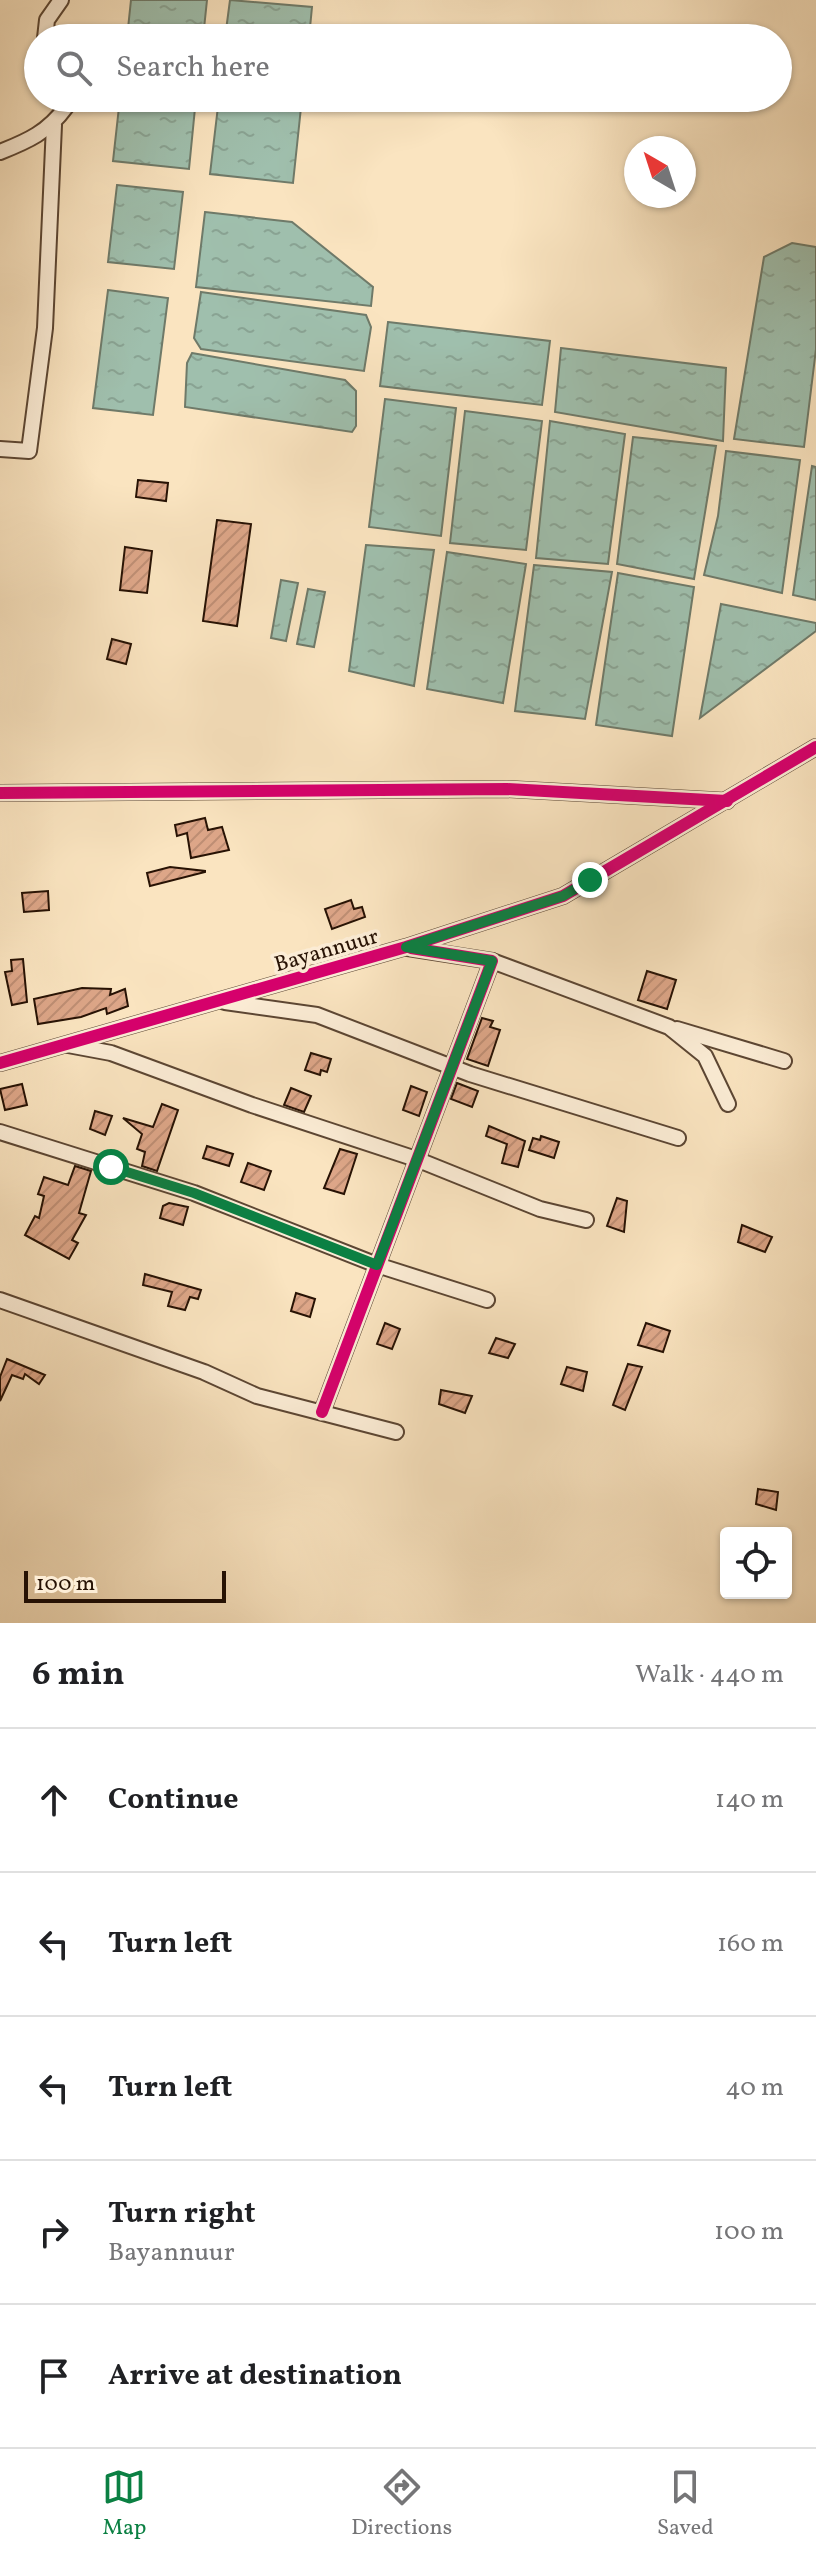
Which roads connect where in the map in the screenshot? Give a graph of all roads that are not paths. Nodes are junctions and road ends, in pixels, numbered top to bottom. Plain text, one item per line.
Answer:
1 (61, 0) edge
2 (47, 24) edge
3 (63, 112) edge
4 (54, 125) junction
5 (0, 152) edge
6 (0, 449) edge
7 (816, 747) edge
8 (0, 793) edge
9 (727, 801) junction
10 (406, 947) junction
11 (492, 961) junction
12 (217, 1001) junction
13 (669, 1027) junction
14 (66, 1045) junction
15 (784, 1061) dead end
16 (0, 1063) edge
17 (452, 1064) junction
18 (728, 1104) dead end
19 (0, 1132) edge
20 (678, 1138) dead end
21 (416, 1159) junction
22 (586, 1220) dead end
23 (377, 1265) junction
24 (0, 1300) edge
25 (487, 1300) dead end
26 (322, 1412) junction
27 (396, 1432) dead end

1 - 2 street
3 - 4 street
4 - 5 street
4 - 6 street
7 - 9 street, Bayannuur
8 - 9 street
9 - 10 street, Bayannuur
10 - 11 street
10 - 12 street, Bayannuur
11 - 13 street
11 - 17 street
12 - 14 street, Bayannuur
12 - 17 street
13 - 15 street
13 - 18 street
14 - 16 street, Bayannuur
14 - 21 street
17 - 20 street
17 - 21 street
19 - 23 street
21 - 22 street
21 - 23 street
23 - 25 street
23 - 26 street
24 - 26 street
26 - 27 street

